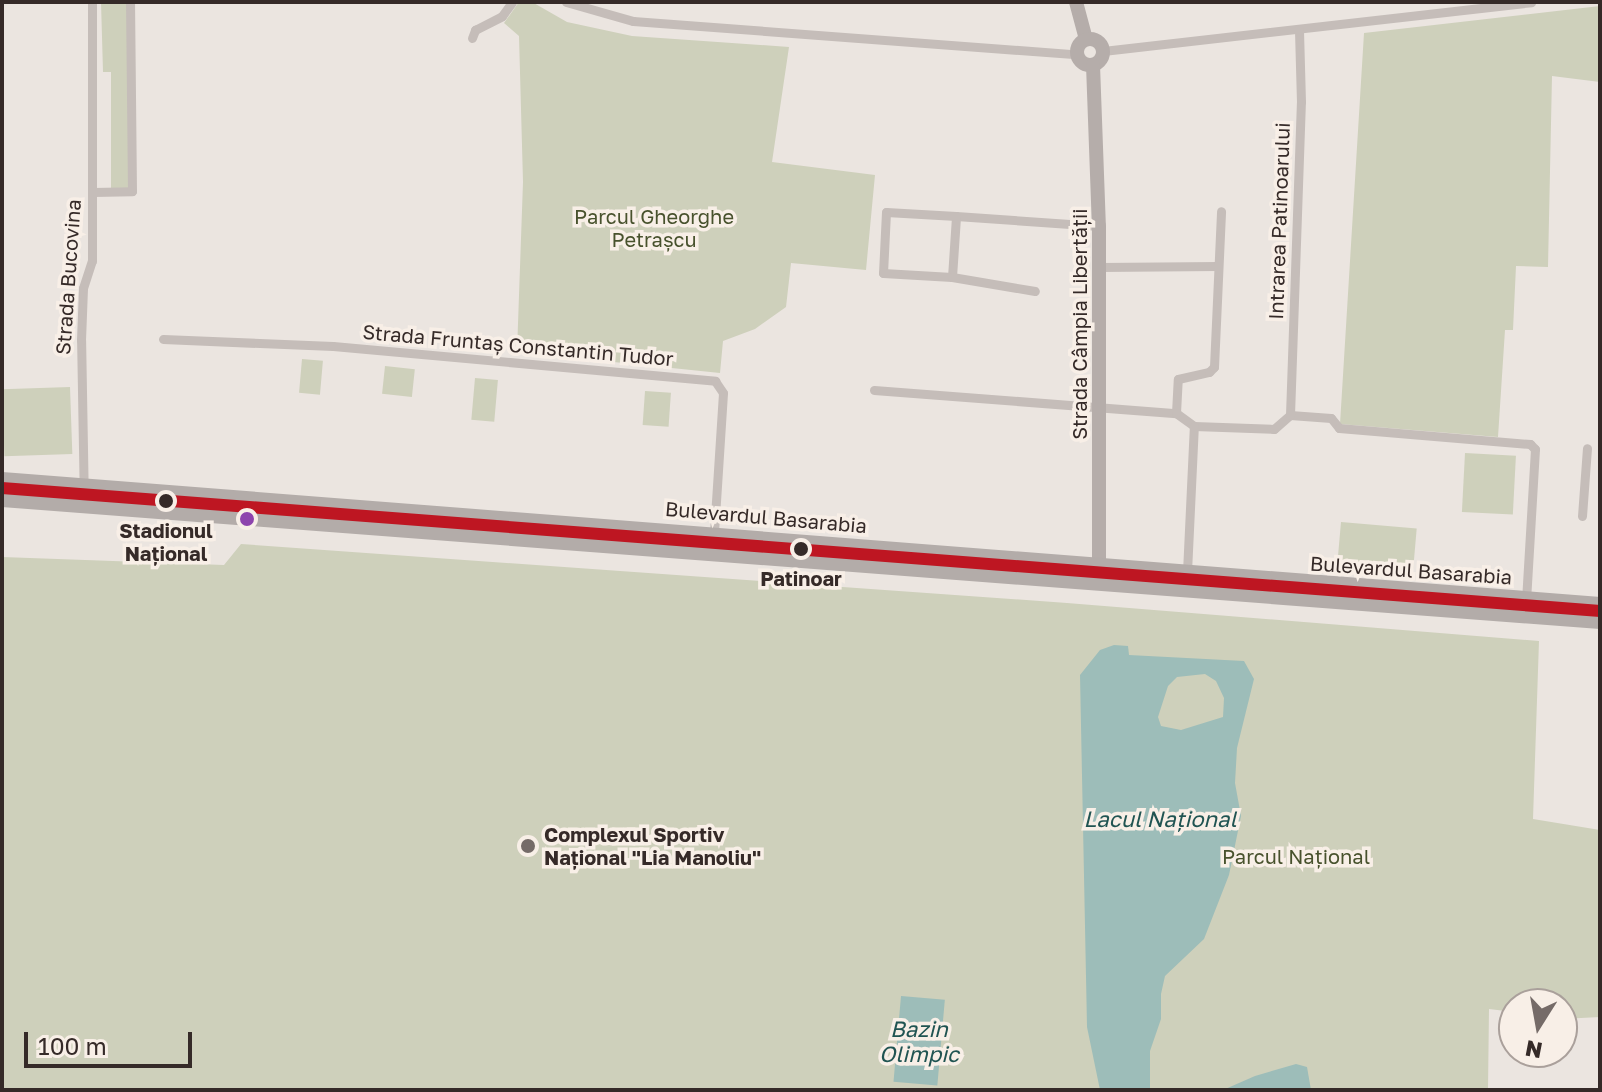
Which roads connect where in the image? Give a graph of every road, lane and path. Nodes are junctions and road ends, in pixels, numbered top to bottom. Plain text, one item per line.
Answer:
1 (92, 2) edge
2 (130, 2) edge
3 (512, 2) edge
4 (566, 2) edge
5 (1076, 2) edge
6 (1531, 2) edge
7 (1299, 29) junction
8 (472, 38) dead end
9 (1086, 39) junction
10 (1103, 51) junction
11 (1077, 54) junction
12 (1093, 65) junction
13 (93, 192) junction
14 (1221, 211) dead end
15 (956, 216) junction
16 (1099, 226) junction
17 (1218, 266) junction
18 (1100, 267) junction
19 (952, 277) junction
20 (1035, 291) dead end
21 (163, 339) dead end
22 (874, 390) dead end
23 (1099, 407) junction
24 (1176, 413) junction
25 (1290, 415) junction
26 (1194, 426) junction
27 (1587, 448) dead end
28 (2, 479) edge
29 (84, 484) junction
30 (2, 500) edge
31 (84, 506) junction
32 (1582, 516) dead end
33 (714, 532) junction
34 (1100, 566) junction
35 (1187, 572) junction
36 (1099, 583) junction
37 (1526, 599) junction
38 (1600, 604) edge
39 (1600, 622) edge

1 - 13 street, Strada Bucovina
2 - 13 street
3 - 8 street
4 - 11 street
5 - 9 street
6 - 7 street
7 - 10 street
7 - 25 street, Intrarea Patinoarului
9 - 10 street
9 - 11 street
10 - 12 street
11 - 12 street
12 - 16 street, Strada Câmpia Libertății
13 - 29 street, Strada Bucovina
14 - 17 street
15 - 16 street
15 - 19 street
15 - 19 street
16 - 18 street, Strada Câmpia Libertății
17 - 18 street
17 - 24 street
18 - 23 street, Strada Câmpia Libertății
19 - 20 street
21 - 33 street, Strada Fruntaș Constantin Tudor
22 - 23 street
23 - 24 street
23 - 34 street, Strada Câmpia Libertății
24 - 26 street
25 - 26 street
25 - 37 street, Bulevardul Basarabia
26 - 35 street
27 - 32 street
28 - 29 main road, Bulevardul Basarabia
29 - 31 street, Strada Bucovina
29 - 33 main road, Bulevardul Basarabia
30 - 31 main road, Bulevardul Basarabia
31 - 36 main road, Bulevardul Basarabia
33 - 34 main road, Bulevardul Basarabia
34 - 35 main road, Bulevardul Basarabia
34 - 36 street, Strada Câmpia Libertății
35 - 37 main road, Bulevardul Basarabia
36 - 39 main road, Bulevardul Basarabia
37 - 38 main road, Bulevardul Basarabia

